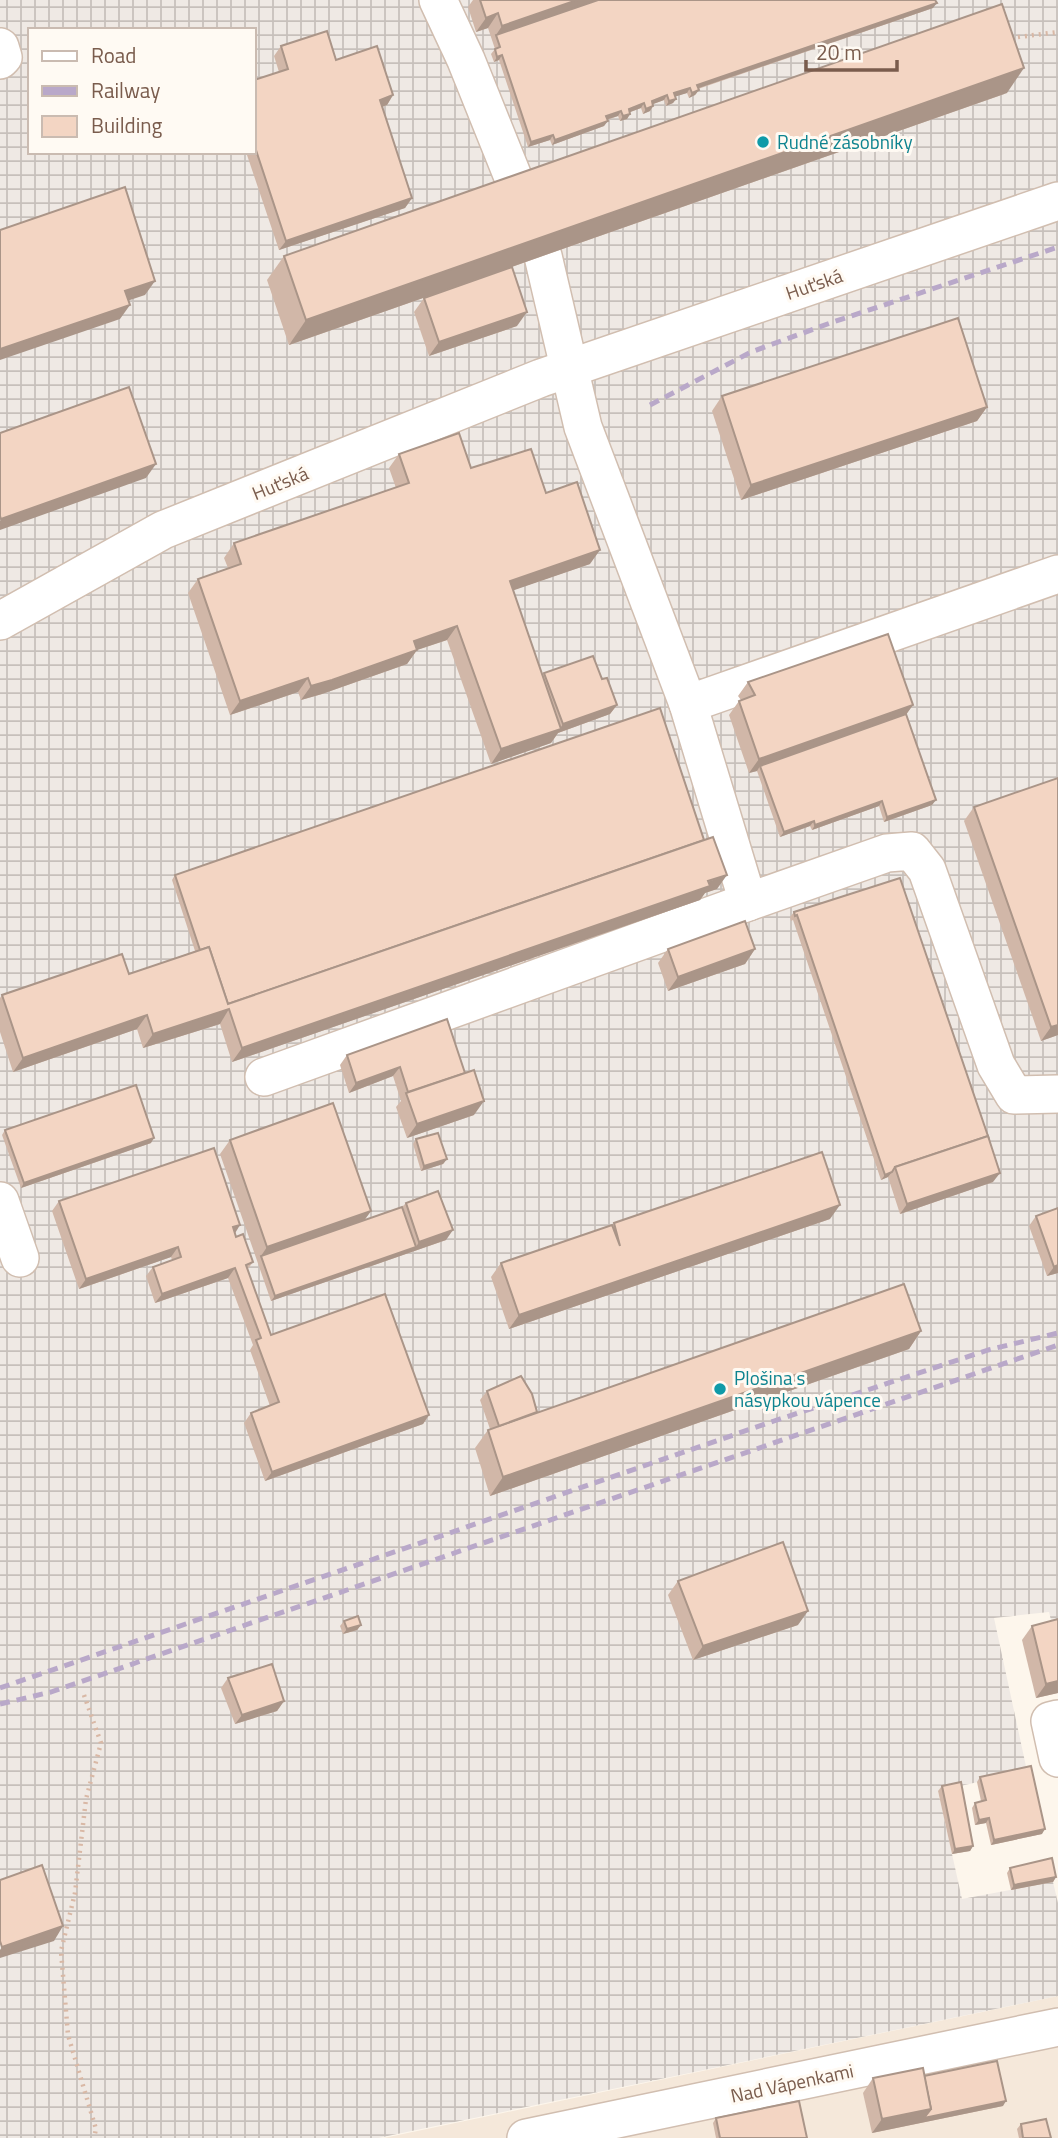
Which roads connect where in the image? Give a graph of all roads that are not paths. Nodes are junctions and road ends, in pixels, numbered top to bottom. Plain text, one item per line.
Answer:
1 (438, 0) edge
2 (0, 47) edge
3 (0, 60) edge
4 (519, 192) edge
5 (1058, 201) edge
6 (543, 256) edge
7 (555, 372) junction
8 (1058, 574) edge
9 (0, 621) edge
10 (688, 704) junction
11 (748, 901) junction
12 (264, 1077) dead end
13 (1058, 1094) edge
14 (0, 1201) edge
15 (20, 1258) dead end
16 (1058, 1719) edge
17 (1058, 1758) edge
18 (1058, 2027) edge
19 (526, 2138) edge

1 - 4 street
2 - 3 street
5 - 7 street, Huťská
6 - 7 street
7 - 9 street, Huťská
7 - 10 street
8 - 10 street
10 - 11 street
11 - 12 street
11 - 13 street
14 - 15 street
16 - 17 street
18 - 19 street, Nad Vápenkami

